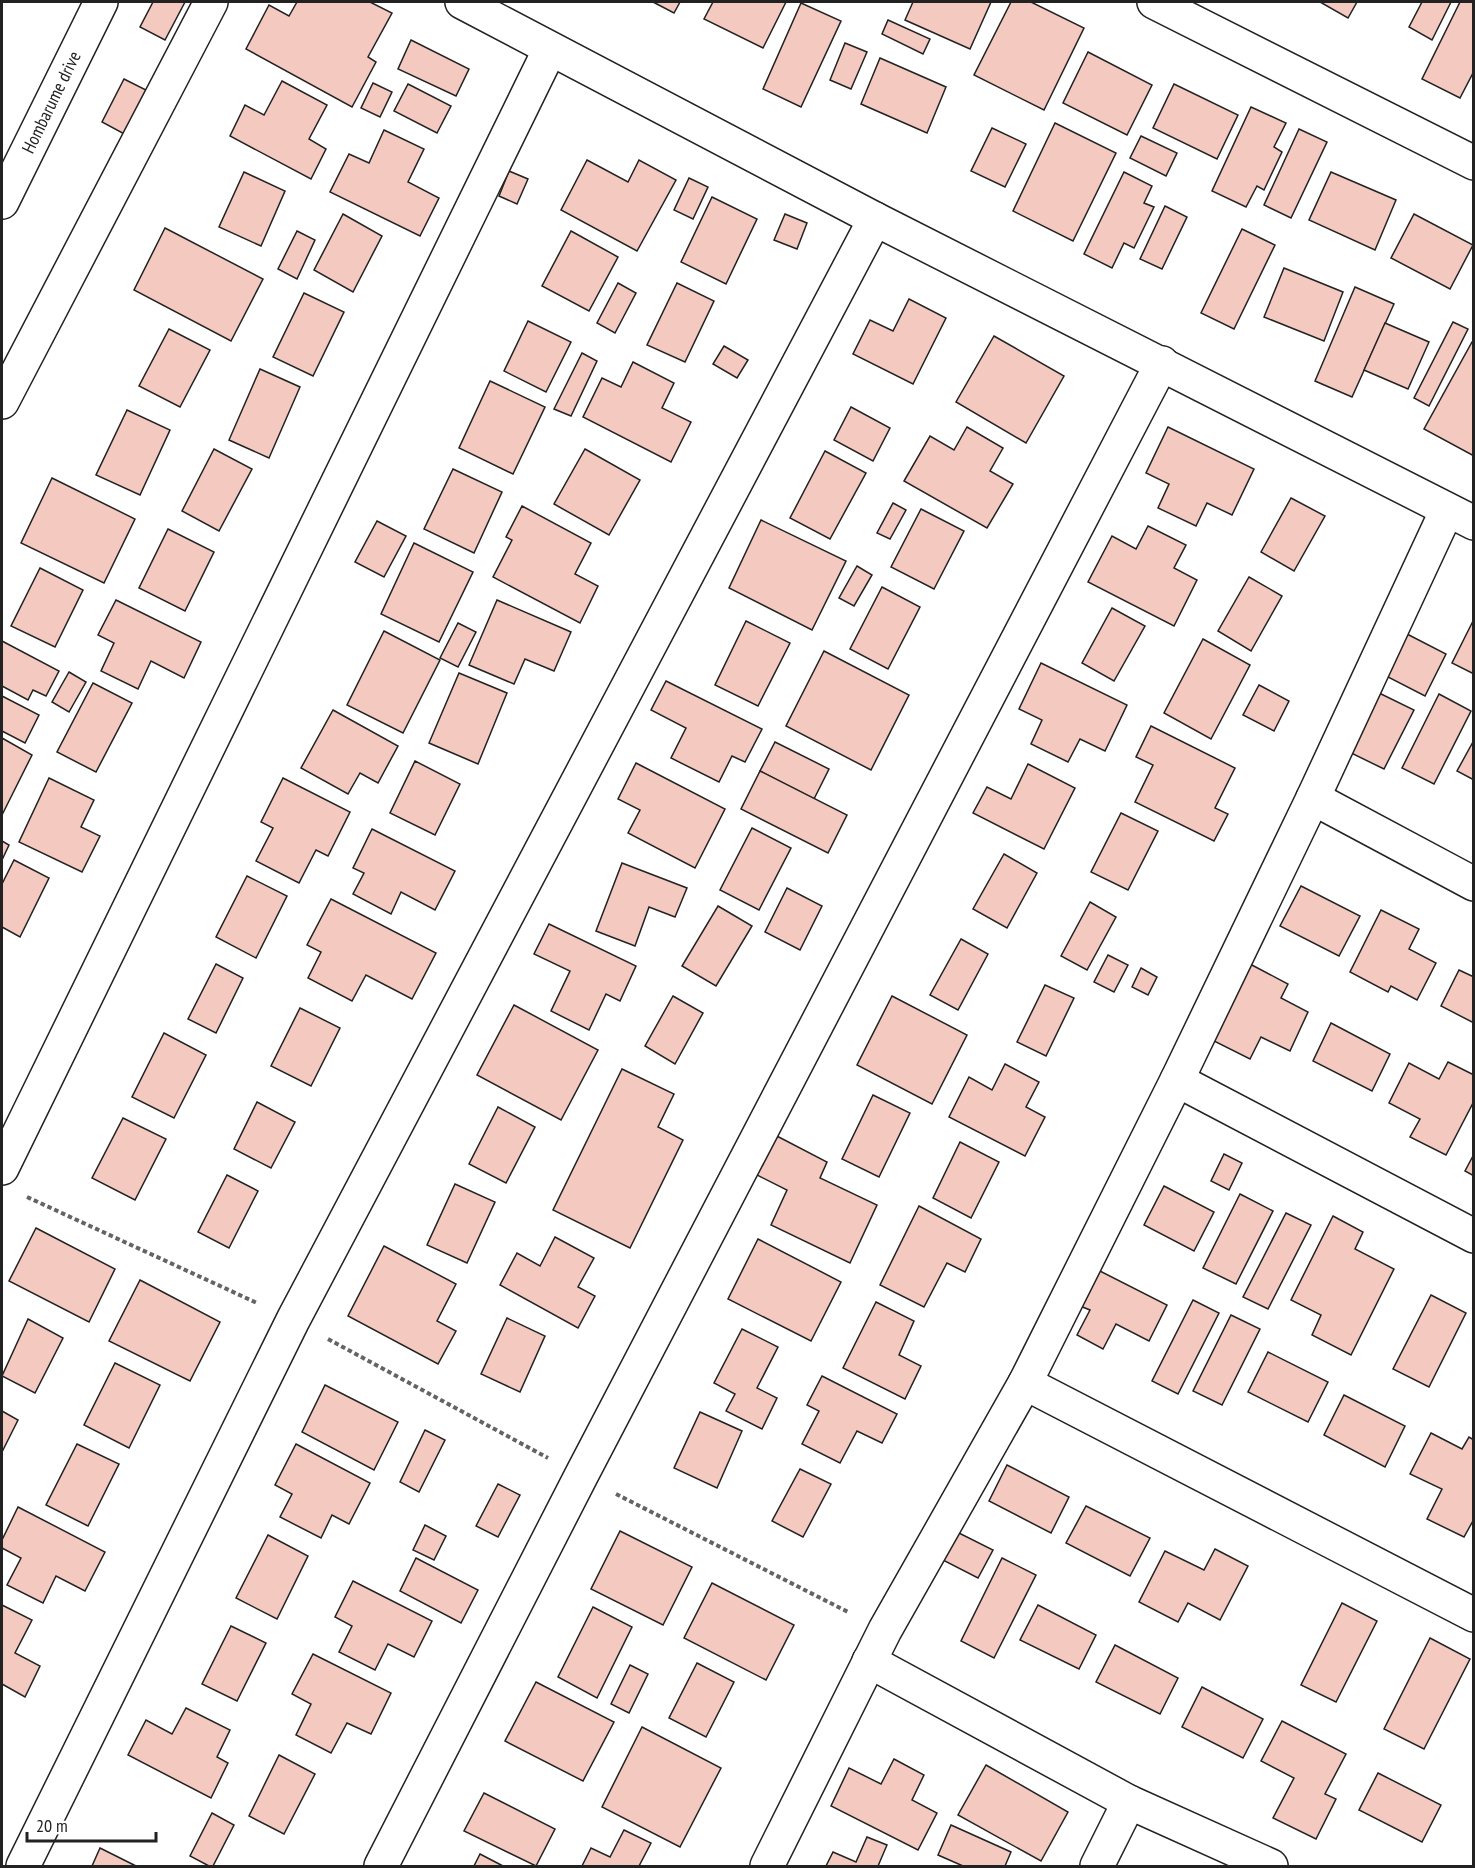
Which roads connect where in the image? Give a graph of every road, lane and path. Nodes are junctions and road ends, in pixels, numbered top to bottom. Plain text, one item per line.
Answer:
1 (101, 2) edge
2 (212, 2) edge
3 (462, 2) edge
4 (1154, 2) edge
5 (550, 49) junction
6 (1473, 163) edge
7 (2, 202) edge
8 (875, 219) junction
9 (1162, 363) junction
10 (2, 402) edge
11 (1460, 517) edge
12 (1313, 798) junction
13 (1473, 884) edge
14 (1177, 1080) junction
15 (2, 1167) edge
16 (23, 1195) dead end
17 (1473, 1236) edge
18 (293, 1320) junction
19 (1025, 1383) junction
20 (581, 1476) junction
21 (1473, 1615) edge
22 (885, 1630) junction
23 (869, 1661) junction
24 (1129, 1802) junction
25 (23, 1866) edge
26 (381, 1866) edge
27 (766, 1866) edge
28 (1097, 1866) edge
29 (1271, 1866) edge

1 - 7 street, Hombarume drive
2 - 10 street
3 - 5 street
4 - 6 street
5 - 8 street
5 - 15 street
8 - 9 street
8 - 18 street
9 - 11 street
9 - 20 street
11 - 12 street
12 - 13 street
12 - 14 street
14 - 17 street
14 - 19 street
16 - 18 path
18 - 20 path
18 - 25 street
19 - 21 street
19 - 22 street
20 - 22 path
20 - 26 street
22 - 23 street
23 - 24 street
23 - 27 street
24 - 28 street
24 - 29 street

